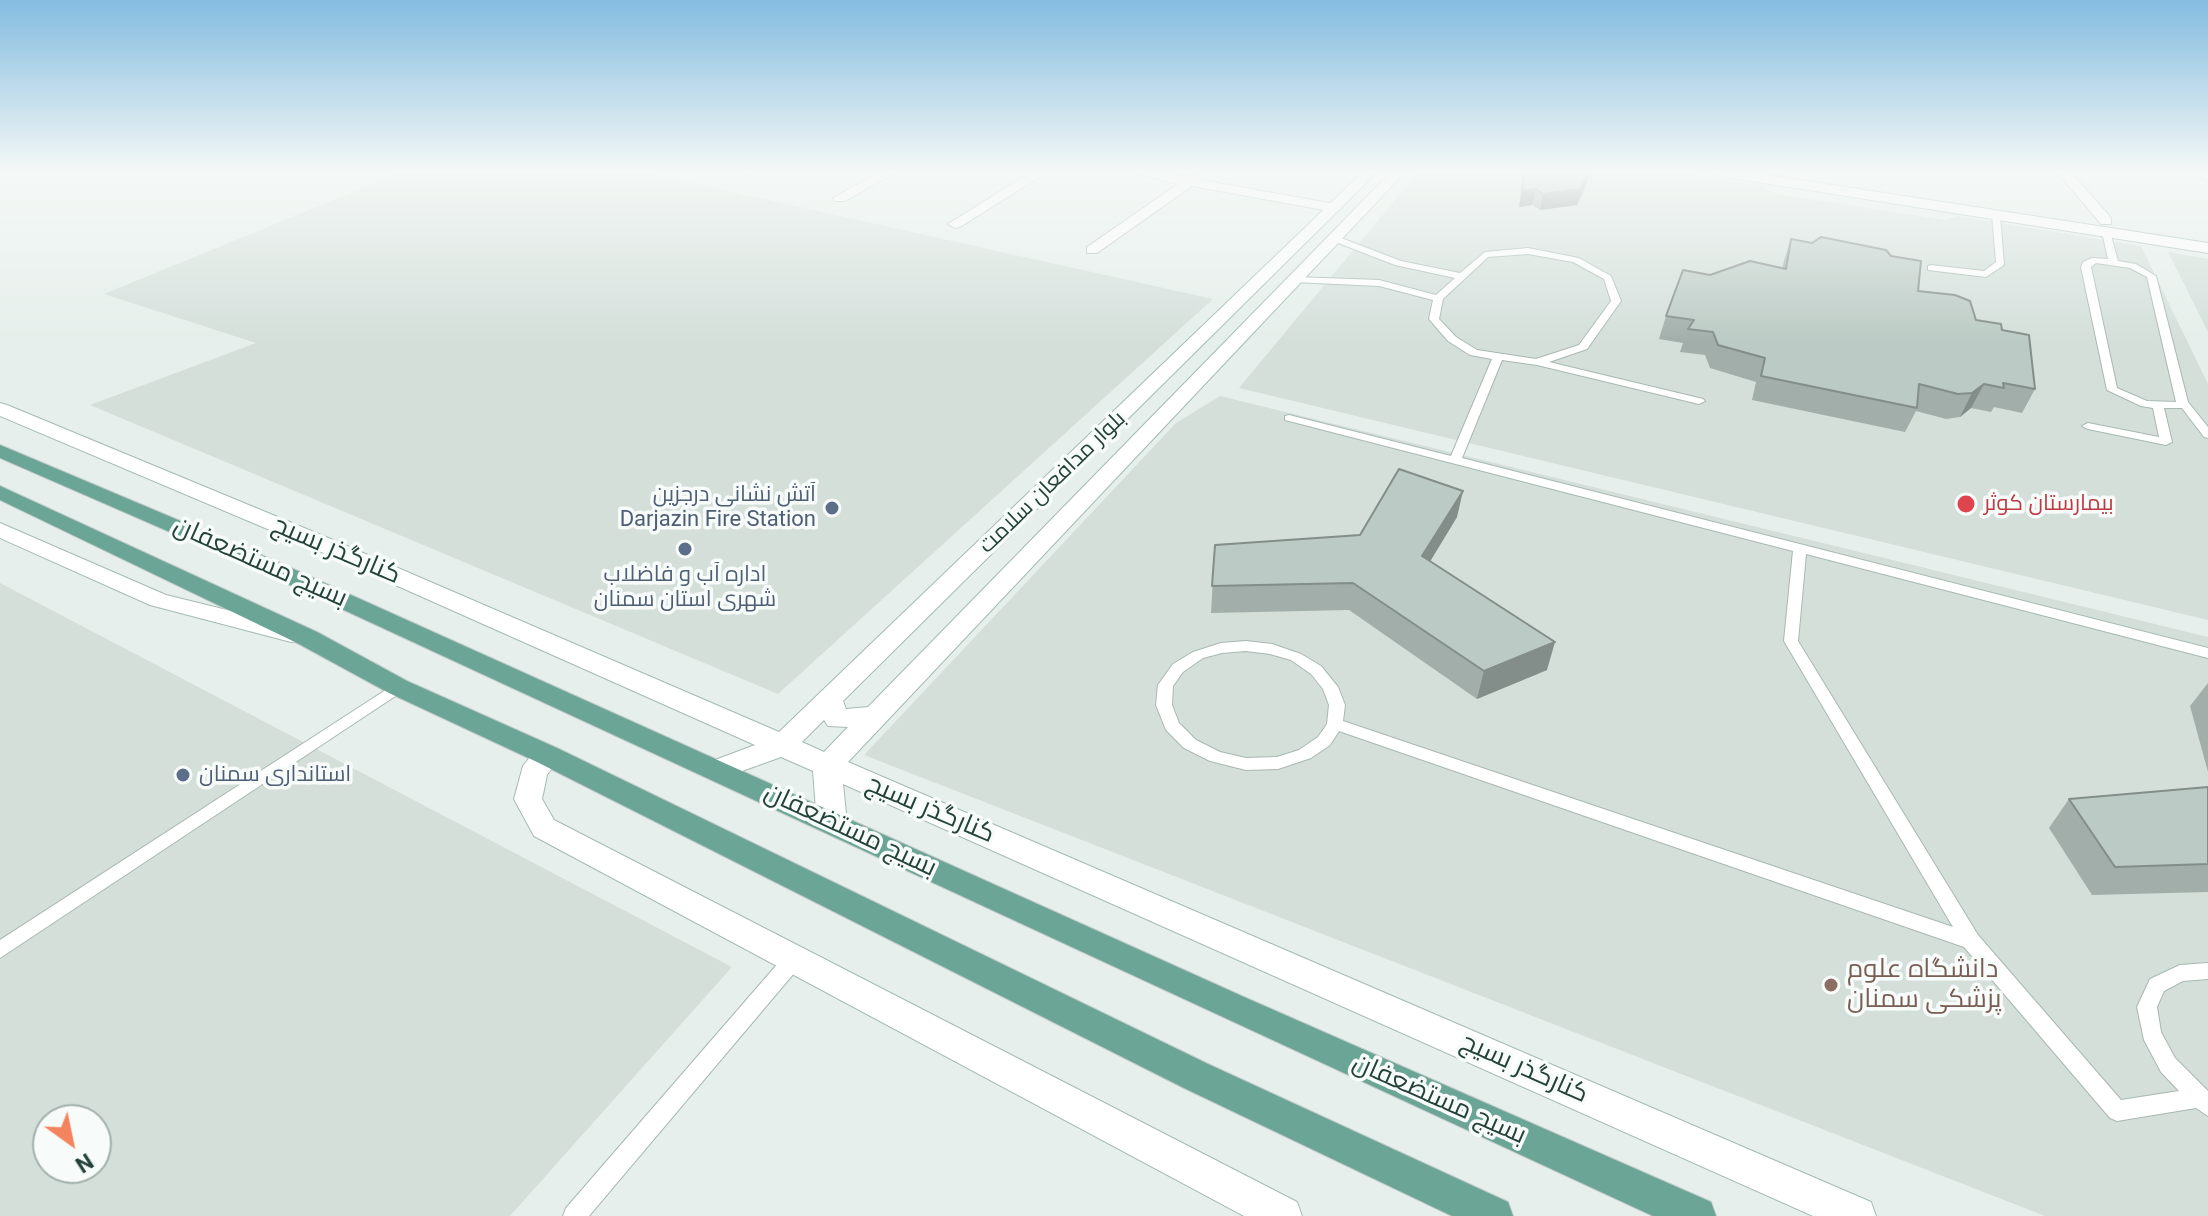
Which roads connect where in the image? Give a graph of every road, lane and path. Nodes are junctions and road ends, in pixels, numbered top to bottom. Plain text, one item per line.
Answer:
1 (1124, 228) edge
2 (1315, 228) edge
3 (1347, 228) edge
4 (1997, 228) edge
5 (2106, 228) edge
6 (2114, 228) edge
7 (2124, 228) edge
8 (2208, 236) edge
9 (1336, 239) junction
10 (2208, 248) edge
11 (1092, 250) dead end
12 (2113, 261) junction
13 (1931, 268) dead end
14 (1460, 276) junction
15 (1296, 280) junction
16 (1438, 298) junction
17 (1225, 316) junction
18 (1253, 322) junction
19 (1197, 343) junction
20 (1227, 350) junction
21 (1498, 358) junction
22 (1537, 362) junction
23 (1699, 401) dead end
24 (2183, 402) junction
25 (2158, 406) junction
26 (0, 409) edge
27 (1289, 418) dead end
28 (2088, 426) dead end
29 (2208, 435) edge
30 (0, 451) edge
31 (1455, 460) junction
32 (0, 492) edge
33 (0, 530) edge
34 (1800, 549) junction
35 (308, 638) junction
36 (2208, 653) edge
37 (398, 687) junction
38 (829, 700) junction
39 (876, 715) junction
40 (1335, 724) junction
41 (781, 746) junction
42 (547, 755) junction
43 (827, 766) junction
44 (717, 770) junction
45 (832, 823) junction
46 (1971, 941) junction
47 (0, 950) edge
48 (794, 959) junction
49 (2208, 971) edge
50 (2203, 1102) edge
51 (574, 1216) edge
52 (1283, 1216) edge
53 (1494, 1216) edge
54 (1697, 1216) edge
55 (1857, 1216) edge

1 - 11 street
2 - 17 street, بلوار مدافعان سلامت
3 - 9 street, بلوار مدافعان سلامت
4 - 13 lane
5 - 12 lane
6 - 10 street
7 - 8 street
9 - 14 lane
9 - 15 street, بلوار مدافعان سلامت
12 - 24 lane
12 - 25 lane
14 - 16 lane
14 - 22 lane
15 - 16 lane
15 - 18 street, بلوار مدافعان سلامت
16 - 21 lane
17 - 18 street
17 - 19 street, بلوار مدافعان سلامت
18 - 20 street, بلوار مدافعان سلامت
19 - 20 street
19 - 38 street, بلوار مدافعان سلامت
20 - 39 street, بلوار مدافعان سلامت
21 - 22 lane
21 - 31 lane
22 - 23 lane
24 - 25 lane
24 - 29 lane
25 - 28 lane
26 - 41 street, کنارگذر بسیج
27 - 31 lane
30 - 44 main road, بسیج مستضعفان
31 - 34 lane
32 - 35 main road, بسیج مستضعفان
33 - 35 street
34 - 36 lane
34 - 46 lane
35 - 37 main road, بسیج مستضعفان
37 - 42 main road, بسیج مستضعفان
37 - 47 lane
38 - 39 street
38 - 41 street, بلوار مدافعان سلامت
39 - 43 street, بلوار مدافعان سلامت
40 - 40 lane
40 - 46 lane
41 - 43 street, کنارگذر بسیج
41 - 44 street, بلوار مدافعان سلامت
42 - 48 street
42 - 53 main road, بسیج مستضعفان
43 - 45 street
43 - 55 street, کنارگذر بسیج
44 - 45 main road, بسیج مستضعفان
45 - 54 main road, بسیج مستضعفان
46 - 50 lane
48 - 51 lane
48 - 52 street
49 - 50 lane

